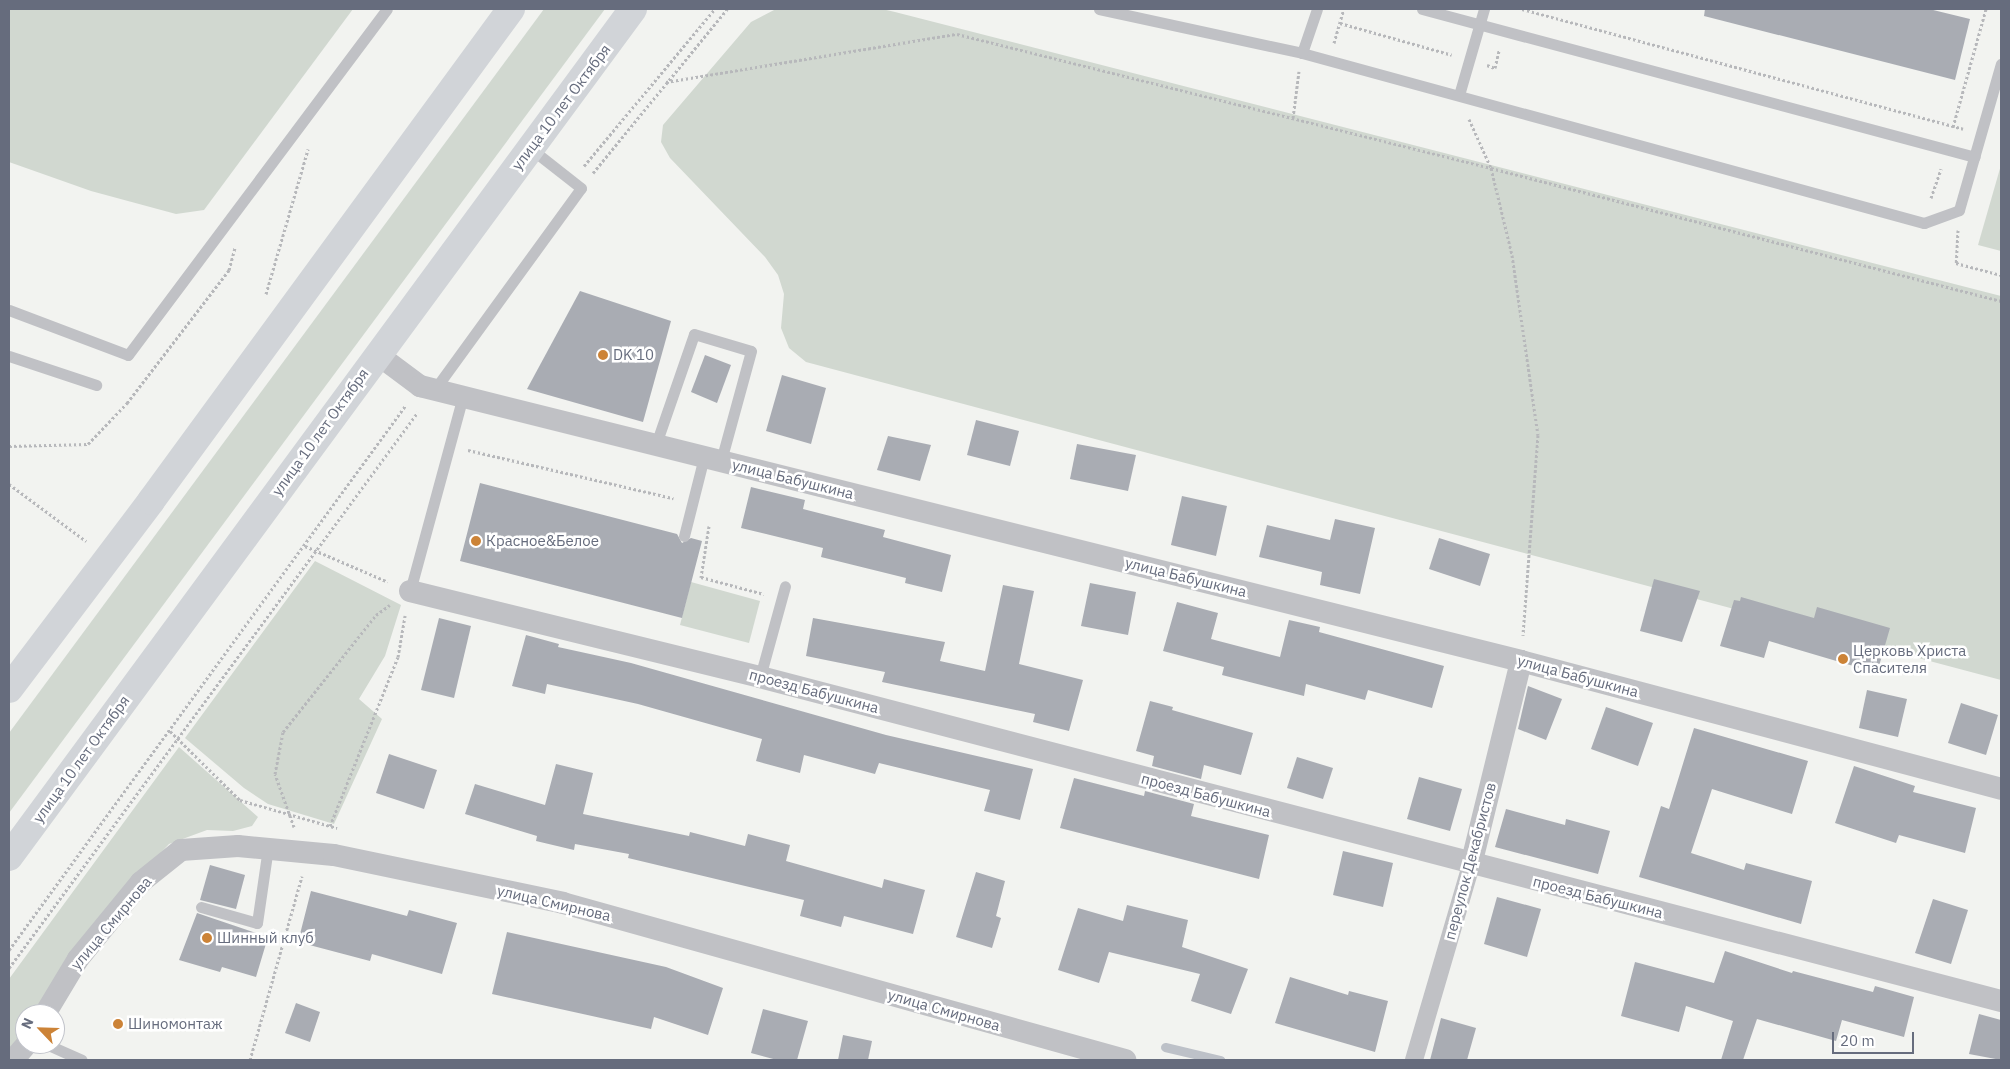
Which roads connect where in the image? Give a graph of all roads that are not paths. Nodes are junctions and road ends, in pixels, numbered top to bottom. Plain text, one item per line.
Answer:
1 (387, 9) edge
2 (511, 9) edge
3 (633, 9) edge
4 (1099, 9) edge
5 (1317, 9) edge
6 (1422, 9) edge
7 (1484, 9) edge
8 (1113, 10) edge
9 (1480, 25) junction
10 (1302, 53) junction
11 (2001, 64) edge
12 (1459, 96) junction
13 (530, 148) junction
14 (1975, 157) junction
15 (9, 310) edge
16 (377, 354) junction
17 (9, 356) edge
18 (96, 385) dead end
19 (427, 387) junction
20 (463, 396) junction
21 (656, 444) junction
22 (713, 459) junction
23 (684, 536) dead end
24 (785, 586) dead end
25 (410, 591) joint
26 (1521, 661) junction
27 (760, 677) junction
28 (9, 689) edge
29 (2001, 789) edge
30 (268, 848) junction
31 (9, 857) edge
32 (1471, 865) junction
33 (201, 907) dead end
34 (2001, 1001) edge
35 (51, 1004) edge
36 (65, 1053) edge
37 (81, 1060) edge
38 (1125, 1060) edge
39 (1414, 1060) edge

1 - 15 lane
2 - 28 main road
3 - 13 main road, улица 10 лет Октября
4 - 8 lane
5 - 10 lane
6 - 9 lane
7 - 9 lane
8 - 10 lane
9 - 12 lane
9 - 14 lane
10 - 12 lane
11 - 14 lane
12 - 14 lane
13 - 16 main road, улица 10 лет Октября
13 - 19 lane
16 - 19 street, улица Бабушкина
16 - 31 main road, улица 10 лет Октября
17 - 18 lane
19 - 20 street, улица Бабушкина
20 - 21 street, улица Бабушкина
20 - 25 lane
21 - 22 street, улица Бабушкина
21 - 22 lane
22 - 23 lane
22 - 26 street, улица Бабушкина
24 - 27 lane
25 - 27 street, проезд Бабушкина
26 - 29 street, улица Бабушкина
26 - 32 street, переулок Декабристов
27 - 32 street, проезд Бабушкина
30 - 33 lane
30 - 35 street, улица Смирнова
30 - 38 street, улица Смирнова
32 - 34 street, проезд Бабушкина
32 - 39 street, переулок Декабристов
36 - 37 lane

